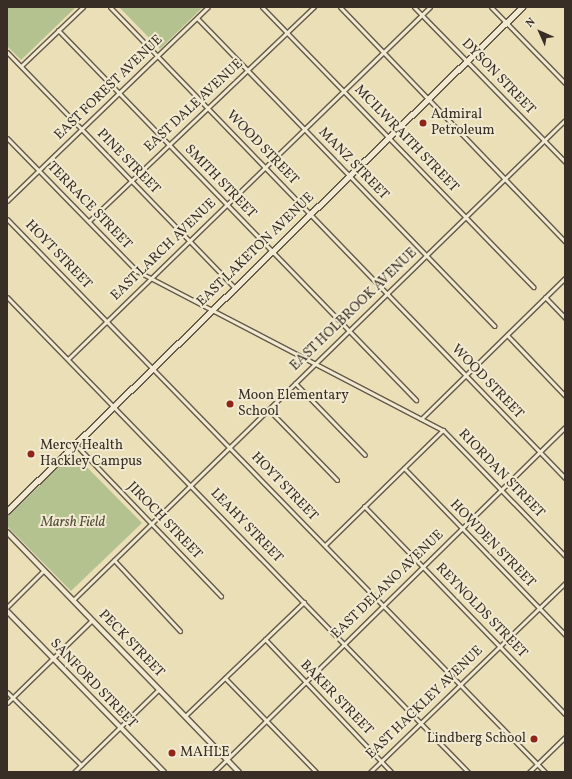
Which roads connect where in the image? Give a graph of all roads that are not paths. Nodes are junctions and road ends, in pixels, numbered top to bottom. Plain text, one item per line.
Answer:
1 (83, 7) edge
2 (110, 7) edge
3 (208, 7) edge
4 (262, 7) edge
5 (314, 7) edge
6 (340, 7) edge
7 (414, 7) edge
8 (430, 7) edge
9 (491, 7) edge
10 (522, 7) edge
11 (422, 15) junction
12 (197, 18) junction
13 (506, 22) junction
14 (58, 30) junction
15 (287, 33) junction
16 (383, 52) junction
17 (7, 53) edge
18 (157, 56) junction
19 (467, 60) junction
20 (21, 66) junction
21 (248, 70) junction
22 (565, 83) edge
23 (343, 91) junction
24 (119, 93) junction
25 (427, 98) junction
26 (208, 108) junction
27 (565, 120) edge
28 (81, 129) junction
29 (304, 129) junction
30 (388, 137) junction
31 (7, 138) edge
32 (544, 140) junction
33 (168, 145) junction
34 (565, 162) edge
35 (265, 167) junction
36 (38, 170) junction
37 (348, 175) junction
38 (505, 179) junction
39 (131, 181) junction
40 (7, 201) edge
41 (226, 205) junction
42 (310, 214) junction
43 (465, 217) junction
44 (7, 218) edge
45 (89, 220) junction
46 (11, 223) junction
47 (7, 227) edge
48 (189, 241) junction
49 (565, 242) edge
50 (271, 251) junction
51 (426, 255) junction
52 (565, 278) edge
53 (150, 279) junction
54 (234, 287) junction
55 (533, 287) dead end
56 (387, 293) junction
57 (7, 297) edge
58 (545, 297) junction
59 (210, 310) junction
60 (565, 318) edge
61 (107, 321) junction
62 (494, 326) dead end
63 (349, 330) junction
64 (507, 336) junction
65 (68, 359) junction
66 (314, 364) junction
67 (152, 367) junction
68 (465, 376) junction
69 (295, 383) junction
70 (565, 396) edge
71 (416, 400) dead end
72 (114, 406) junction
73 (268, 409) junction
74 (415, 416) joint
75 (421, 419) junction
76 (565, 427) edge
77 (443, 430) junction
78 (75, 444) junction
79 (230, 447) junction
80 (540, 452) junction
81 (365, 455) dead end
82 (404, 468) junction
83 (565, 478) edge
84 (337, 480) dead end
85 (190, 485) junction
86 (501, 490) junction
87 (364, 506) junction
88 (7, 511) edge
89 (151, 523) junction
90 (462, 529) junction
91 (7, 532) edge
92 (325, 545) junction
93 (565, 556) edge
94 (114, 560) junction
95 (422, 567) junction
96 (44, 570) junction
97 (565, 583) edge
98 (221, 596) dead end
99 (74, 600) junction
100 (304, 602) junction
101 (383, 605) junction
102 (7, 607) edge
103 (539, 608) junction
104 (7, 611) edge
105 (92, 620) junction
106 (180, 631) dead end
107 (565, 635) edge
108 (265, 639) junction
109 (344, 644) junction
110 (499, 646) junction
111 (53, 658) junction
112 (225, 678) junction
113 (305, 682) junction
114 (460, 685) junction
115 (159, 689) junction
116 (7, 692) edge
117 (13, 697) junction
118 (7, 703) edge
119 (565, 714) edge
120 (185, 716) junction
121 (267, 720) junction
122 (420, 723) junction
123 (120, 728) junction
124 (565, 737) edge
125 (227, 759) junction
126 (381, 762) junction
127 (537, 764) junction
128 (81, 766) junction
129 (74, 772) edge
130 (164, 772) edge
131 (214, 772) edge
132 (239, 772) edge
133 (316, 772) edge
134 (370, 772) edge
135 (391, 772) edge
136 (468, 772) edge
137 (529, 772) edge
138 (544, 772) edge

1 - 14 street
2 - 18 street, WOOD STREET
3 - 12 street, EAST FOREST AVENUE
4 - 15 street, MCILWRAITH STREET
5 - 15 street, EAST DALE AVENUE
6 - 16 street
7 - 11 street, DYSON STREET
8 - 11 street, EAST LARCH AVENUE
9 - 13 street
10 - 13 main road, EAST LAKETON AVENUE
11 - 16 street, EAST LARCH AVENUE
11 - 19 street, DYSON STREET
12 - 18 street, EAST FOREST AVENUE
12 - 21 street, MANZ STREET
13 - 19 main road, EAST LAKETON AVENUE
13 - 22 street
14 - 20 street
14 - 24 street, SMITH STREET
15 - 21 street, EAST DALE AVENUE
15 - 23 street, MCILWRAITH STREET
16 - 23 street, EAST LARCH AVENUE
16 - 25 street
17 - 20 street, PINE STREET
18 - 24 street, EAST FOREST AVENUE
18 - 26 street, WOOD STREET
19 - 25 main road, EAST LAKETON AVENUE
19 - 32 street, DYSON STREET
20 - 28 street, PINE STREET
21 - 26 street, EAST DALE AVENUE
21 - 29 street, MANZ STREET
23 - 29 street, EAST LARCH AVENUE
23 - 30 street, MCILWRAITH STREET
24 - 28 street, EAST FOREST AVENUE
24 - 33 street, SMITH STREET
25 - 30 main road, EAST LAKETON AVENUE
25 - 38 street
26 - 33 street, EAST DALE AVENUE
26 - 35 street, WOOD STREET
27 - 32 street, EAST HOLBROOK AVENUE
28 - 36 street, EAST FOREST AVENUE
28 - 39 street, PINE STREET
29 - 35 street, EAST LARCH AVENUE
29 - 37 street, MANZ STREET
30 - 37 main road, EAST LAKETON AVENUE
30 - 43 street, MCILWRAITH STREET
31 - 36 street, TERRACE STREET
32 - 34 street, DYSON STREET
32 - 38 street, EAST HOLBROOK AVENUE
33 - 39 street, EAST DALE AVENUE
33 - 41 street, SMITH STREET
35 - 41 street, EAST LARCH AVENUE
35 - 42 street, WOOD STREET
36 - 40 street, EAST FOREST AVENUE
36 - 45 street, TERRACE STREET
37 - 42 main road, EAST LAKETON AVENUE
37 - 51 street, MANZ STREET
38 - 43 street, EAST HOLBROOK AVENUE
38 - 49 street
39 - 45 street, EAST DALE AVENUE
39 - 48 street, PINE STREET
41 - 48 street, EAST LARCH AVENUE
41 - 50 street, SMITH STREET
42 - 50 main road, EAST LAKETON AVENUE
42 - 56 street, WOOD STREET
43 - 51 street, EAST HOLBROOK AVENUE
43 - 55 street, MCILWRAITH STREET
44 - 46 street, HOYT STREET
45 - 53 street, TERRACE STREET
46 - 47 street
46 - 61 street, HOYT STREET
48 - 53 street, EAST LARCH AVENUE
48 - 54 street, PINE STREET
50 - 54 main road, EAST LAKETON AVENUE
50 - 63 street, SMITH STREET
51 - 56 street, EAST HOLBROOK AVENUE
51 - 62 street, MANZ STREET
52 - 58 street
53 - 59 street, TERRACE STREET
53 - 61 street, EAST LARCH AVENUE
54 - 59 main road, EAST LAKETON AVENUE
56 - 63 street, EAST HOLBROOK AVENUE
56 - 68 street, WOOD STREET
57 - 65 street, LEAHY STREET
58 - 60 street
58 - 64 street
59 - 66 street, TERRACE STREET
59 - 67 main road, EAST LAKETON AVENUE
61 - 65 street, EAST LARCH AVENUE
61 - 67 street, HOYT STREET
63 - 66 street, EAST HOLBROOK AVENUE
63 - 71 street, SMITH STREET
64 - 68 street
64 - 70 street
65 - 72 street, LEAHY STREET
66 - 69 street, EAST HOLBROOK AVENUE
66 - 74 street, TERRACE STREET
67 - 72 main road, EAST LAKETON AVENUE
67 - 79 street, HOYT STREET
68 - 75 street
68 - 80 street, WOOD STREET
69 - 73 street, EAST HOLBROOK AVENUE
69 - 81 street
72 - 78 main road, EAST LAKETON AVENUE
72 - 85 street, LEAHY STREET
73 - 79 street, EAST HOLBROOK AVENUE
73 - 84 street
74 - 75 street, RIORDAN STREET
75 - 77 street, RIORDAN STREET
76 - 80 street, EAST DELANO AVENUE
77 - 82 street
77 - 86 street, RIORDAN STREET
78 - 88 main road, EAST LAKETON AVENUE
78 - 89 street, JIROCH STREET
79 - 85 street, EAST HOLBROOK AVENUE
79 - 92 street, HOYT STREET
80 - 83 street, WOOD STREET
80 - 86 street, EAST DELANO AVENUE
82 - 87 street
82 - 90 street, HOWDEN STREET
85 - 89 street, EAST HOLBROOK AVENUE
85 - 100 street, LEAHY STREET
86 - 90 street, EAST DELANO AVENUE
86 - 93 street, RIORDAN STREET
87 - 92 street
87 - 95 street, REYNOLDS STREET
89 - 94 street, EAST HOLBROOK AVENUE
89 - 98 street, JIROCH STREET
90 - 95 street, EAST DELANO AVENUE
90 - 103 street, HOWDEN STREET
91 - 96 street, PECK STREET
92 - 101 street, HOYT STREET
94 - 99 street, EAST HOLBROOK AVENUE
94 - 106 street
95 - 101 street, EAST DELANO AVENUE
95 - 110 street, REYNOLDS STREET
96 - 99 street, PECK STREET
96 - 102 street
97 - 103 street, EAST HACKLEY AVENUE
99 - 105 street, PECK STREET
100 - 108 street
100 - 109 street, LEAHY STREET
101 - 109 street, EAST DELANO AVENUE
101 - 114 street, HOYT STREET
103 - 107 street, HOWDEN STREET
103 - 110 street, EAST HACKLEY AVENUE
104 - 111 street, SANFORD STREET
105 - 111 street
105 - 115 street, PECK STREET
108 - 112 street
108 - 113 street, BAKER STREET
109 - 113 street, EAST DELANO AVENUE
109 - 122 street, LEAHY STREET
110 - 114 street, EAST HACKLEY AVENUE
110 - 119 street, REYNOLDS STREET
111 - 117 street
111 - 123 street, SANFORD STREET
112 - 120 street
112 - 121 street
113 - 121 street, EAST DELANO AVENUE
113 - 126 street, BAKER STREET
114 - 122 street, EAST HACKLEY AVENUE
114 - 127 street, HOYT STREET
115 - 120 street, PECK STREET
115 - 123 street
116 - 117 street
117 - 118 street
117 - 128 street
120 - 125 street, PECK STREET
121 - 125 street, EAST DELANO AVENUE
121 - 133 street
122 - 126 street, EAST HACKLEY AVENUE
122 - 136 street, LEAHY STREET
123 - 128 street
123 - 130 street, SANFORD STREET
124 - 127 street
125 - 131 street, EAST DELANO AVENUE
125 - 132 street, PECK STREET
126 - 134 street, EAST HACKLEY AVENUE
126 - 135 street, BAKER STREET
127 - 137 street
127 - 138 street, HOYT STREET
128 - 129 street

